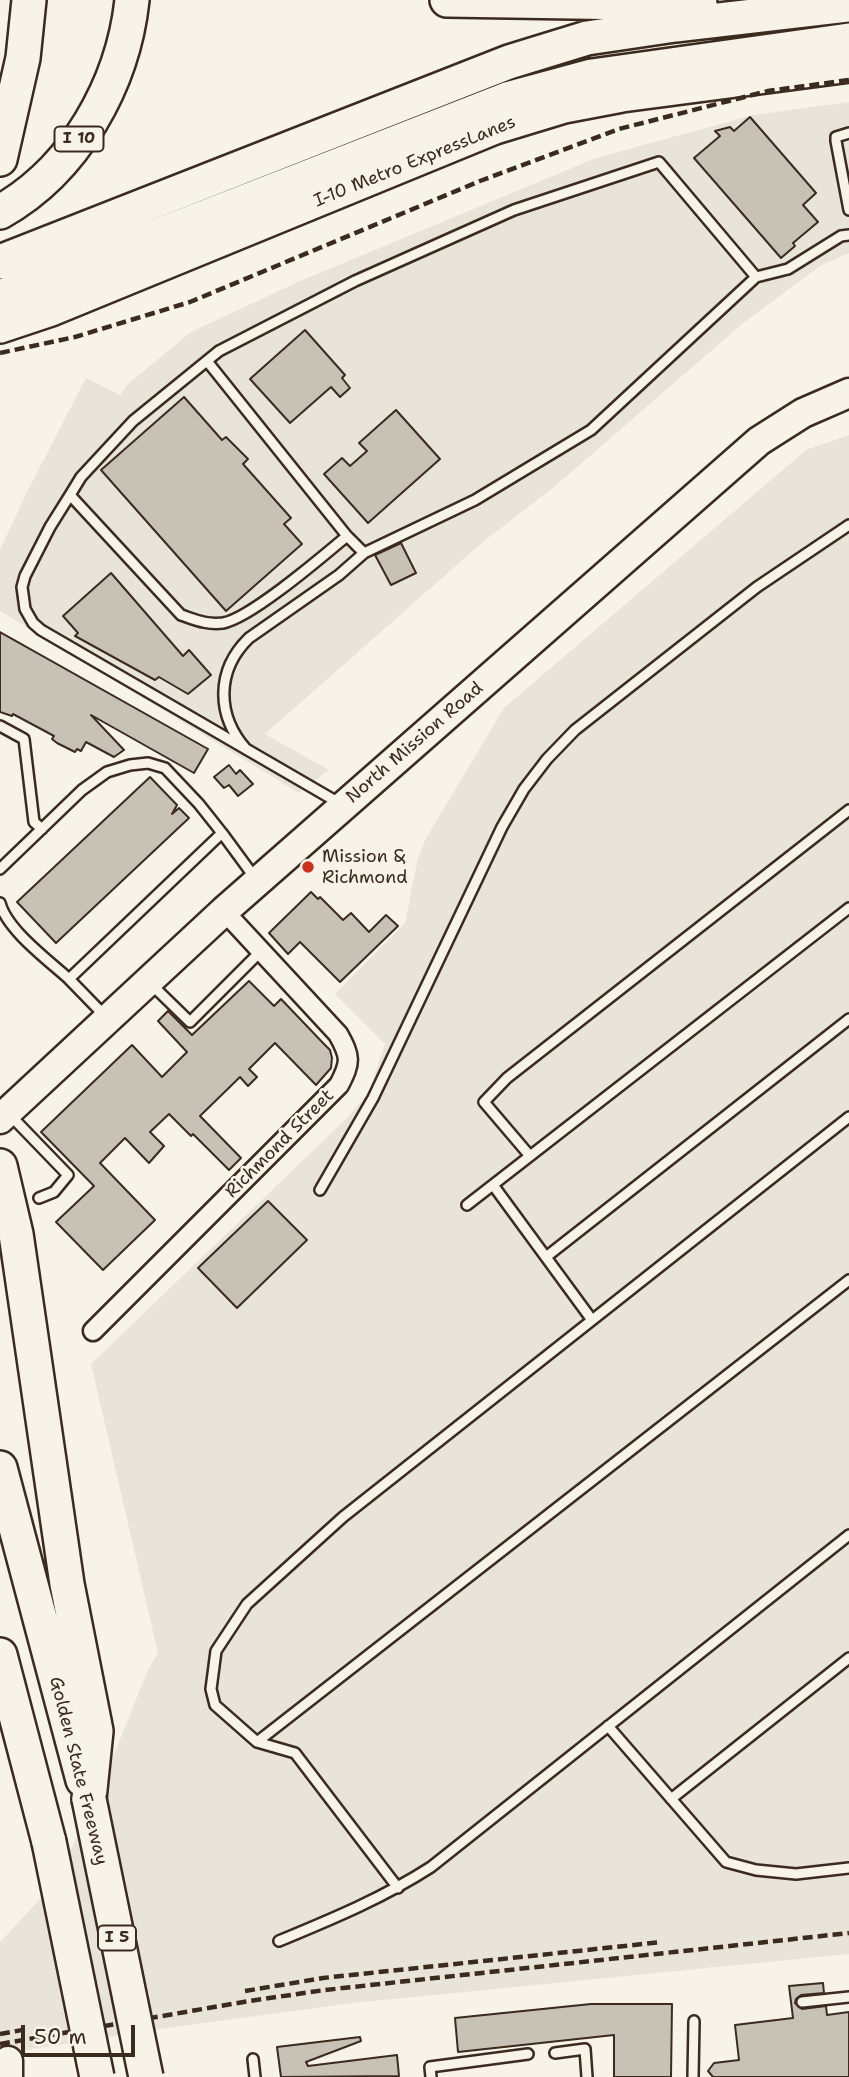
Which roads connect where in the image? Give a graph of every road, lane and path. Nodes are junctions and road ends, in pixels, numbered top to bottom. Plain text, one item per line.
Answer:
1 (30, 0) edge
2 (44, 0) edge
3 (132, 0) edge
4 (447, 0) edge
5 (774, 0) edge
6 (849, 5) edge
7 (849, 40) edge
8 (849, 65) edge
9 (17, 86) junction
10 (849, 133) edge
11 (0, 159) edge
12 (849, 210) edge
13 (0, 212) edge
14 (849, 235) edge
15 (0, 262) edge
16 (756, 277) junction
17 (0, 297) edge
18 (0, 326) edge
19 (206, 361) junction
20 (849, 393) edge
21 (70, 495) junction
22 (849, 525) edge
23 (347, 536) junction
24 (364, 553) junction
25 (0, 726) edge
26 (246, 749) junction
27 (344, 806) junction
28 (849, 810) edge
29 (42, 829) junction
30 (222, 834) junction
31 (0, 869) edge
32 (258, 882) junction
33 (0, 903) edge
34 (849, 908) edge
35 (224, 911) junction
36 (261, 951) junction
37 (69, 979) junction
38 (149, 981) junction
39 (849, 1019) edge
40 (108, 1020) junction
41 (4, 1115) edge
42 (849, 1117) edge
43 (530, 1156) junction
44 (0, 1166) edge
45 (493, 1185) junction
46 (320, 1190) dead end
47 (39, 1198) dead end
48 (467, 1205) dead end
49 (546, 1257) junction
50 (849, 1280) edge
51 (592, 1320) junction
52 (93, 1331) dead end
53 (0, 1468) edge
54 (849, 1535) edge
55 (0, 1655) edge
56 (849, 1658) edge
57 (77, 1705) junction
58 (608, 1726) junction
59 (257, 1742) junction
60 (671, 1799) junction
61 (849, 1868) edge
62 (398, 1888) junction
63 (279, 1941) dead end
64 (849, 1997) edge
65 (802, 2002) dead end
66 (694, 2021) dead end
67 (555, 2053) dead end
68 (528, 2054) dead end
69 (253, 2059) dead end
70 (97, 2077) edge
71 (146, 2077) edge
72 (255, 2077) edge
73 (431, 2077) edge
74 (587, 2077) edge
75 (694, 2077) edge

1 - 9 highway
2 - 9 highway
3 - 13 highway, I 10
4 - 5 highway
6 - 15 highway
7 - 17 highway, I-10 Metro ExpressLanes
8 - 18 highway, I-10 Metro ExpressLanes
9 - 11 highway
10 - 12 lane
14 - 16 lane
16 - 19 lane
16 - 24 lane
19 - 21 lane
19 - 23 lane
20 - 27 main road, North Mission Road
21 - 23 lane
21 - 26 lane
22 - 46 lane
23 - 24 lane
24 - 26 lane
25 - 29 lane
26 - 27 lane
27 - 32 main road, North Mission Road
28 - 43 lane
29 - 30 lane
29 - 31 lane
30 - 32 lane
30 - 37 lane
32 - 35 main road, North Mission Road
33 - 37 lane
34 - 43 lane
35 - 36 street, Richmond Street
35 - 38 main road, North Mission Road
36 - 38 lane
36 - 52 street, Richmond Street
37 - 40 lane
38 - 40 main road, North Mission Road
39 - 49 lane
40 - 41 main road, North Mission Road
41 - 47 lane
42 - 51 lane
43 - 45 lane
44 - 57 highway
45 - 48 lane
45 - 49 lane
49 - 51 lane
50 - 59 lane
51 - 59 lane
53 - 57 highway, Golden State Freeway
54 - 58 lane
55 - 70 highway, I 5, bridge
56 - 60 lane
57 - 71 highway, Golden State Freeway / I 5, bridge
58 - 60 lane
58 - 62 lane
59 - 62 lane
60 - 61 lane
62 - 63 lane
64 - 65 lane
66 - 75 lane
67 - 74 lane
68 - 73 lane
69 - 72 lane

